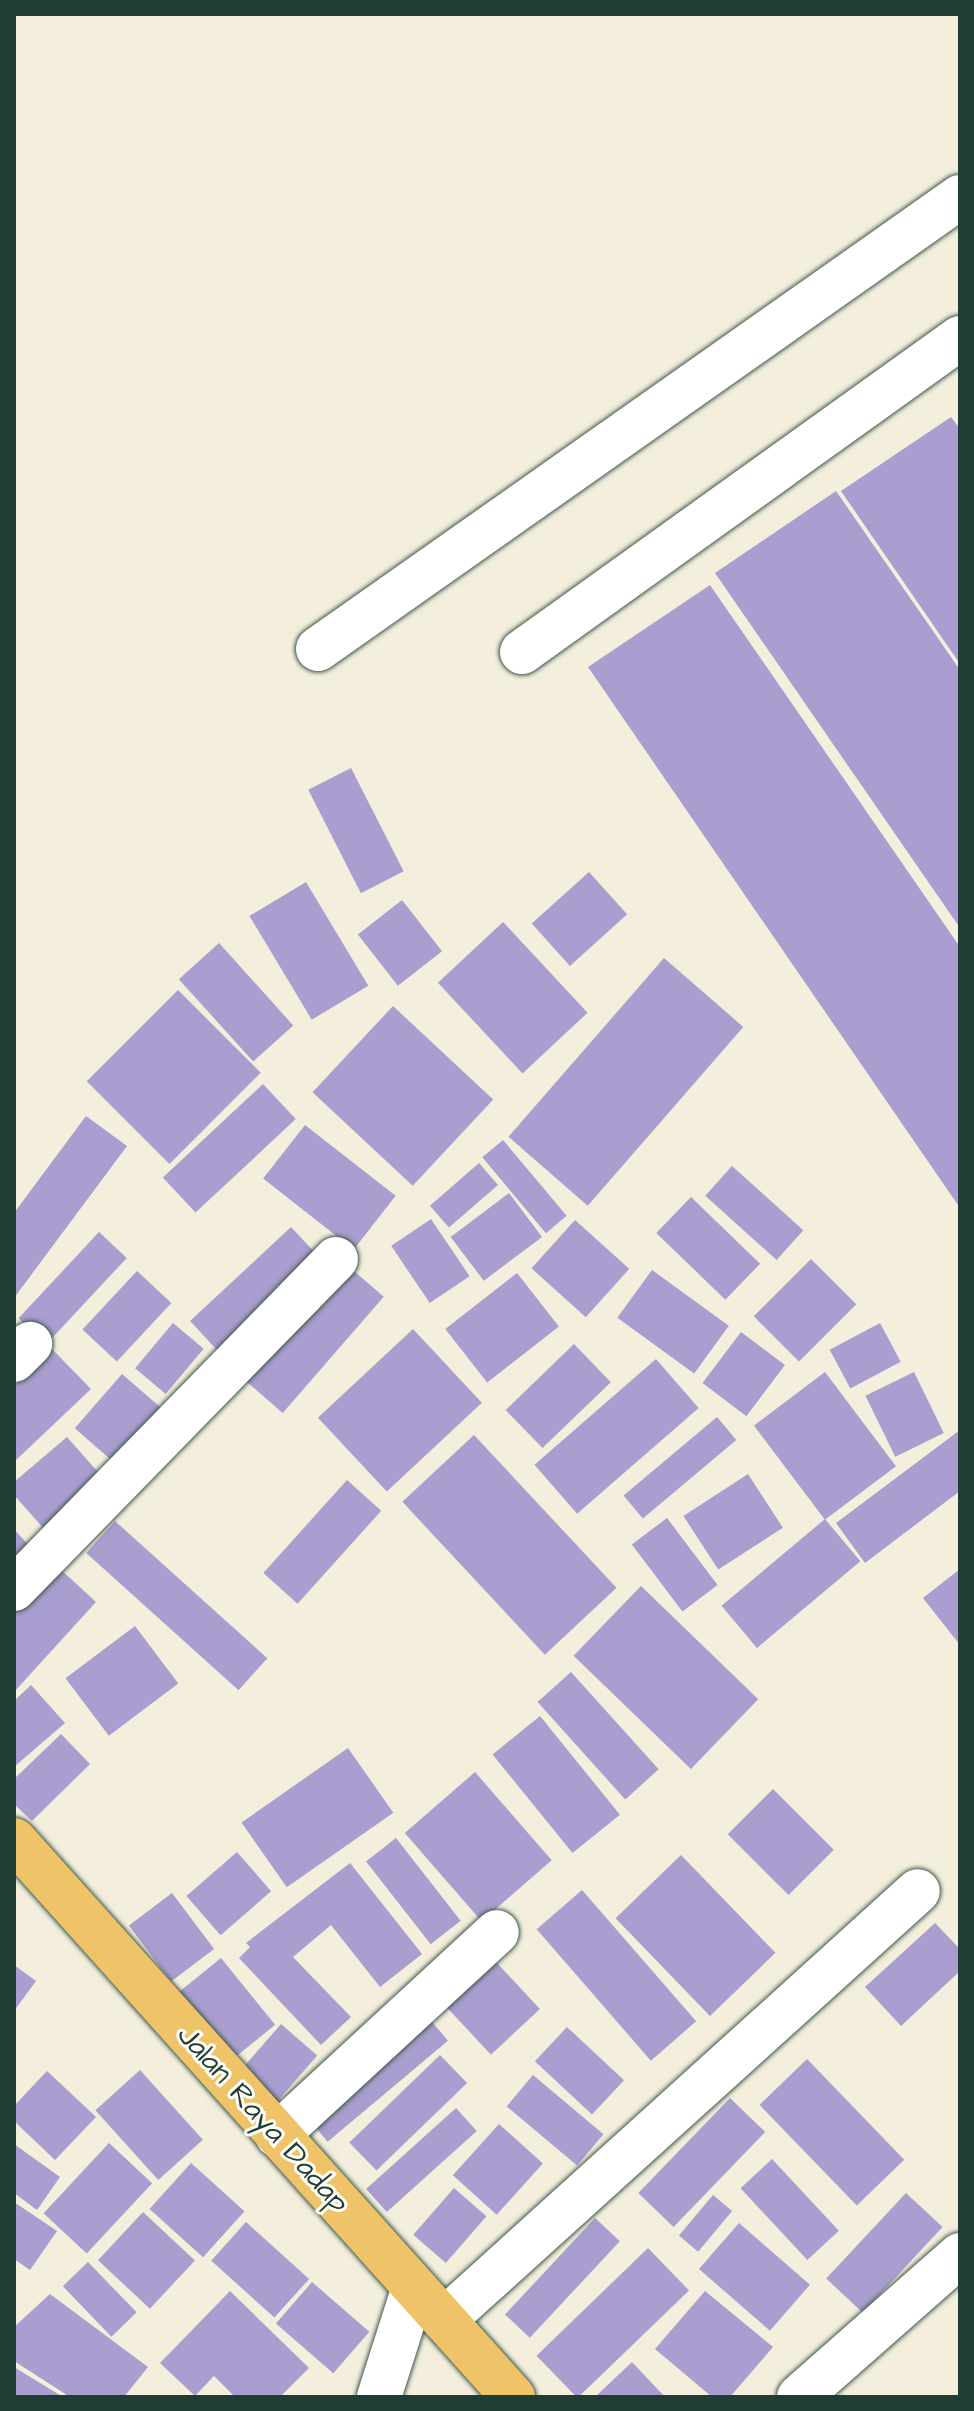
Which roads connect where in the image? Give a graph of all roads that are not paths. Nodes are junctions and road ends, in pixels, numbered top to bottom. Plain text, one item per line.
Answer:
1 (960, 197) edge
2 (960, 338) edge
3 (318, 649) dead end
4 (522, 652) dead end
5 (336, 1259) dead end
6 (14, 1589) edge
7 (14, 1840) edge
8 (918, 1891) dead end
9 (497, 1932) dead end
10 (277, 2135) junction
11 (960, 2255) edge
12 (414, 2287) junction
13 (444, 2320) junction
14 (379, 2397) edge
15 (513, 2397) edge
16 (799, 2397) edge

1 - 3 street
2 - 4 street
5 - 6 street
7 - 10 main road, Jalan Raya Dadap
8 - 13 street
9 - 10 street
10 - 12 main road, Jalan Raya Dadap
11 - 16 street
12 - 13 main road, Jalan Raya Dadap
12 - 14 street
13 - 15 main road, Jalan Raya Dadap

